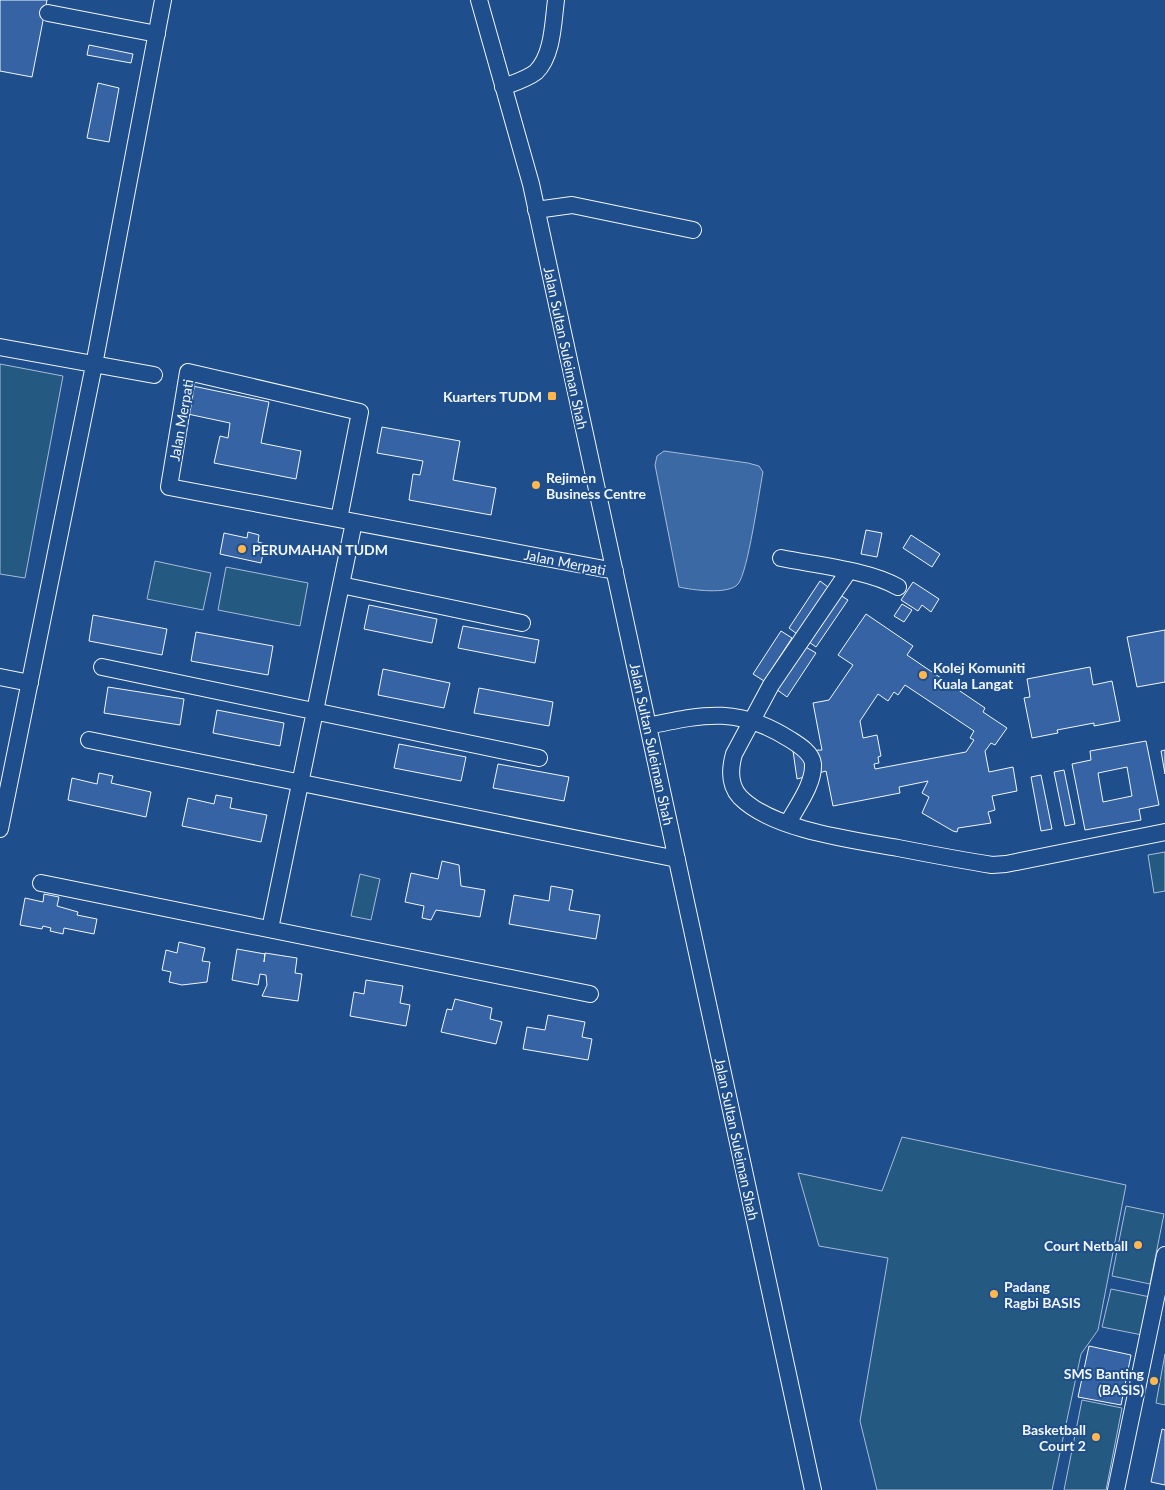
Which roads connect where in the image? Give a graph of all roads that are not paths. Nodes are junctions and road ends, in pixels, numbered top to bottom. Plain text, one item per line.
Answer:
1 (163, 0) edge
2 (479, 0) edge
3 (556, 0) edge
4 (48, 13) dead end
5 (157, 34) junction
6 (503, 87) junction
7 (536, 210) junction
8 (693, 230) dead end
9 (0, 347) edge
10 (94, 365) junction
11 (154, 375) dead end
12 (347, 521) junction
13 (781, 558) dead end
14 (614, 572) junction
15 (848, 572) junction
16 (341, 585) junction
17 (898, 587) dead end
18 (522, 623) dead end
19 (102, 667) dead end
20 (0, 677) edge
21 (30, 683) junction
22 (315, 712) junction
23 (752, 721) junction
24 (648, 726) junction
25 (89, 740) dead end
26 (539, 758) dead end
27 (300, 783) junction
28 (788, 823) junction
29 (0, 829) edge
30 (1165, 832) edge
31 (676, 859) junction
32 (41, 883) dead end
33 (270, 929) junction
34 (590, 994) dead end
35 (1165, 1255) edge
36 (813, 1490) edge
37 (1116, 1490) edge

1 - 5 street
2 - 6 street, Jalan Sultan Suleiman Shah
3 - 6 street
4 - 5 street
5 - 10 street
6 - 7 street, Jalan Sultan Suleiman Shah
7 - 8 street
7 - 14 street, Jalan Sultan Suleiman Shah
9 - 10 street
10 - 11 street
10 - 21 street
12 - 12 street, Jalan Merpati
12 - 14 street, Jalan Merpati
12 - 16 street
13 - 15 street
14 - 24 street, Jalan Sultan Suleiman Shah
15 - 17 street
15 - 23 street
16 - 18 street
16 - 22 street
19 - 22 street
20 - 21 street
21 - 29 street
22 - 26 street
22 - 27 street
23 - 24 street
23 - 28 street
23 - 28 street
24 - 31 street, Jalan Sultan Suleiman Shah
25 - 27 street
27 - 31 street
27 - 33 street
28 - 30 street
31 - 36 street, Jalan Sultan Suleiman Shah
32 - 33 street
33 - 34 street
35 - 37 street

